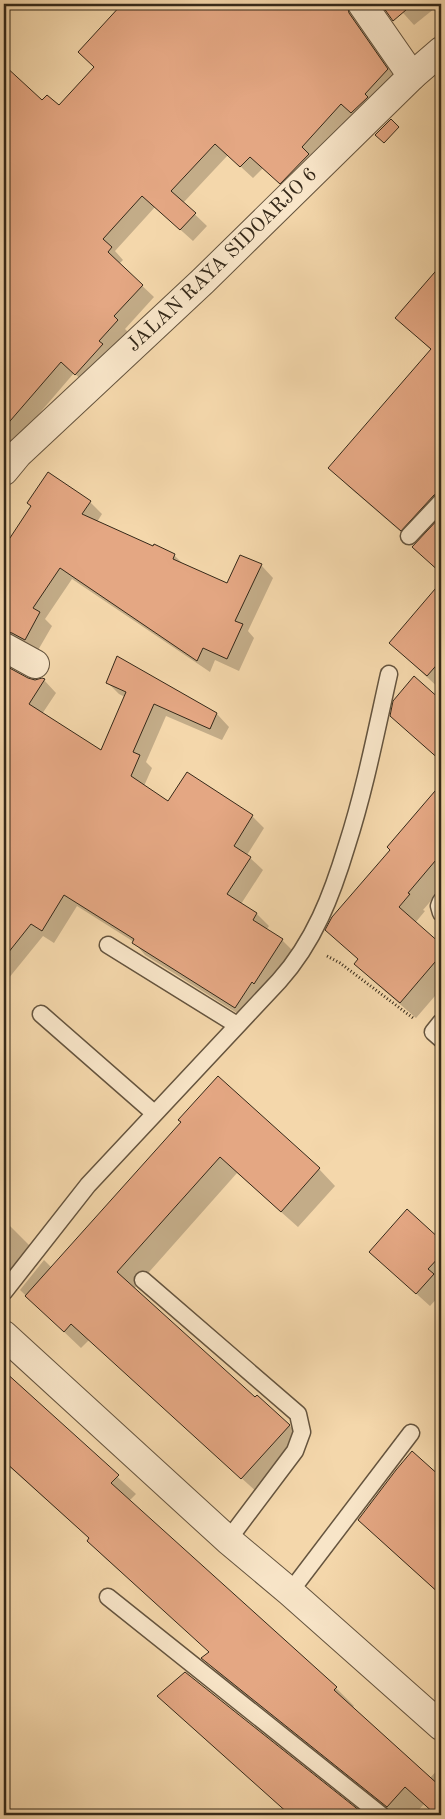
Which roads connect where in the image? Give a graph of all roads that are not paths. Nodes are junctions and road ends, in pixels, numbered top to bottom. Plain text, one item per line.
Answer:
1 (362, 4) edge
2 (441, 50) edge
3 (412, 76) junction
4 (4, 471) edge
5 (441, 502) edge
6 (409, 536) dead end
7 (4, 647) edge
8 (35, 664) dead end
9 (390, 674) dead end
10 (441, 901) edge
11 (441, 913) edge
12 (108, 945) dead end
13 (41, 1014) dead end
14 (237, 1025) junction
15 (154, 1113) junction
16 (143, 1280) dead end
17 (4, 1292) edge
18 (4, 1335) edge
19 (410, 1432) dead end
20 (228, 1540) junction
21 (290, 1592) junction
22 (108, 1597) dead end
23 (441, 1726) edge
24 (381, 1815) edge

1 - 3 street
2 - 3 street, JALAN RAYA SIDOARJO 6
3 - 4 street, JALAN RAYA SIDOARJO 6
5 - 6 lane
7 - 8 street
9 - 14 lane
10 - 11 lane
12 - 14 lane
13 - 15 lane
14 - 15 lane
15 - 17 lane
16 - 20 lane
18 - 20 street
19 - 21 lane
20 - 21 street
21 - 23 street
22 - 24 lane

